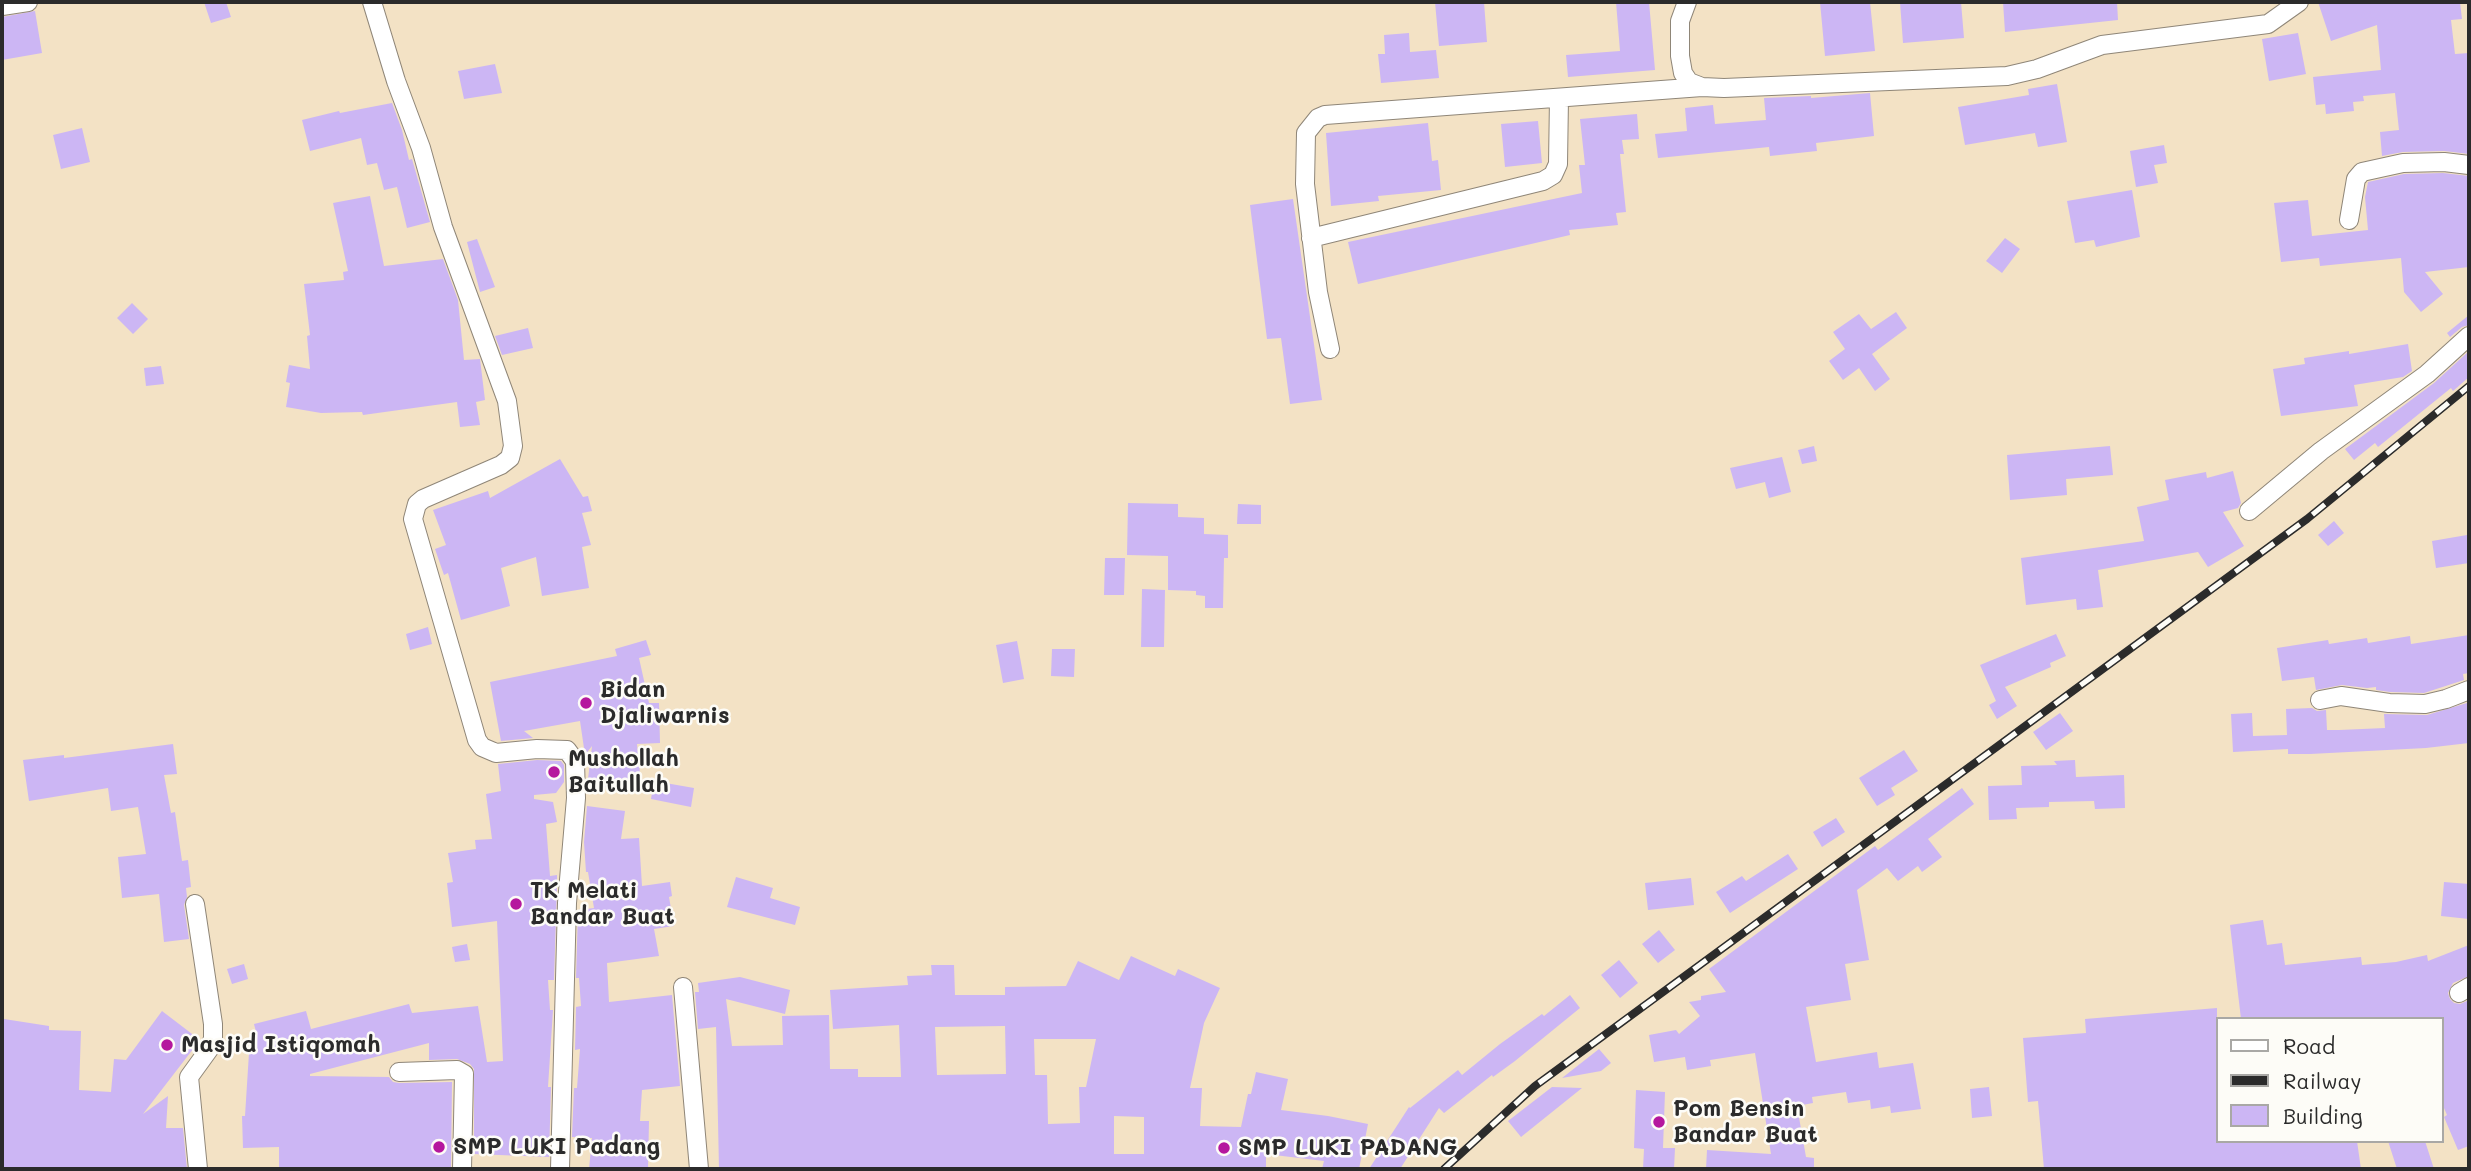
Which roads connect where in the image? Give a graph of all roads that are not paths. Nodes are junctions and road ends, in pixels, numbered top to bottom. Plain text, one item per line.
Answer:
1 (29, 2) edge
2 (372, 2) edge
3 (1687, 2) edge
4 (2299, 2) edge
5 (2, 6) edge
6 (1702, 87) junction
7 (1559, 98) junction
8 (2469, 165) edge
9 (2349, 220) dead end
10 (1311, 238) junction
11 (2469, 337) edge
12 (1329, 349) dead end
13 (2249, 511) dead end
14 (2469, 690) edge
15 (2320, 700) dead end
16 (195, 904) dead end
17 (683, 987) dead end
18 (399, 1072) dead end
19 (198, 1169) edge
20 (462, 1169) edge
21 (560, 1169) edge
22 (699, 1169) edge

1 - 5 street
2 - 21 street
3 - 6 street
4 - 6 street
6 - 7 street
7 - 10 street
7 - 10 street
8 - 9 street
10 - 12 street
11 - 13 street
14 - 15 street
16 - 19 street
17 - 22 street
18 - 20 street

